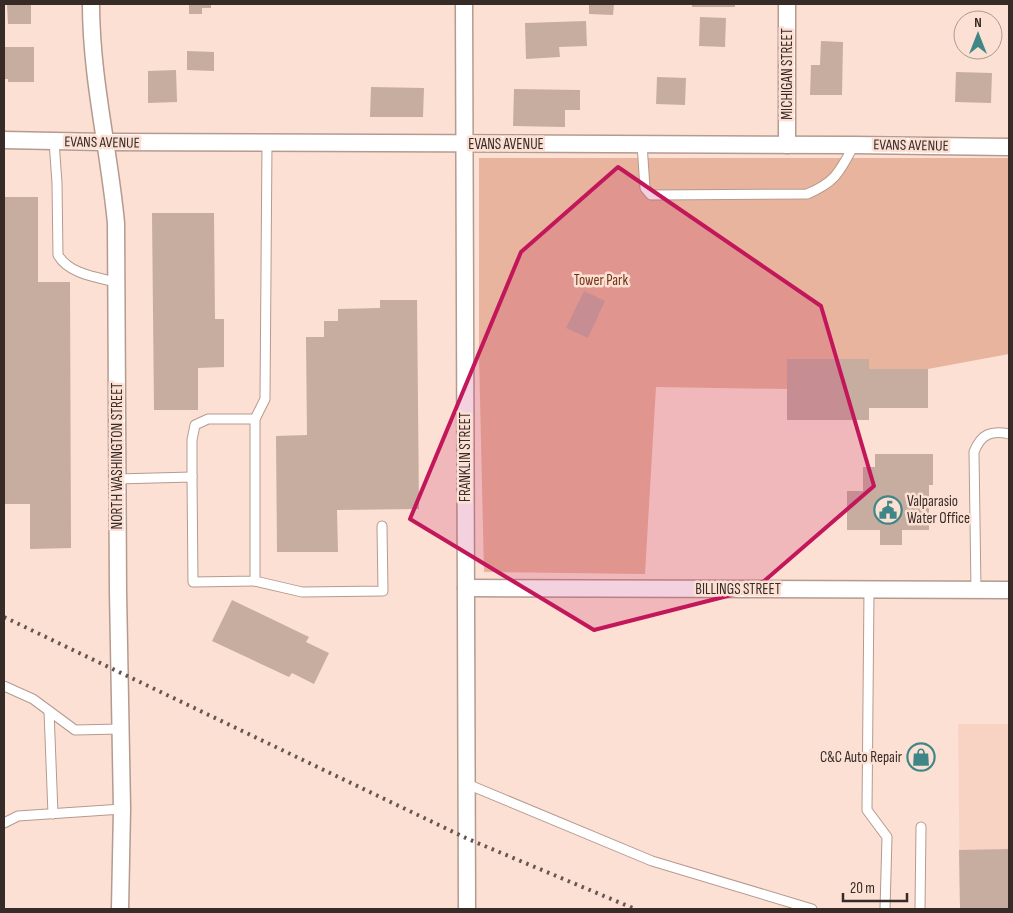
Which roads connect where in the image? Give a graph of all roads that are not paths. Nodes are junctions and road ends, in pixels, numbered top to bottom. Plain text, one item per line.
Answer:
1 (91, 4) edge
2 (464, 4) edge
3 (787, 4) edge
4 (4, 140) edge
5 (54, 141) junction
6 (104, 142) junction
7 (267, 143) junction
8 (464, 144) junction
9 (642, 144) junction
10 (787, 144) junction
11 (854, 144) junction
12 (1009, 147) edge
13 (116, 282) junction
14 (255, 419) junction
15 (1009, 434) edge
16 (192, 477) junction
17 (117, 479) junction
18 (382, 526) dead end
19 (255, 581) junction
20 (466, 588) junction
21 (869, 590) junction
22 (976, 590) junction
23 (1009, 590) edge
24 (4, 686) edge
25 (49, 711) junction
26 (121, 729) junction
27 (467, 784) junction
28 (122, 809) junction
29 (53, 814) junction
30 (4, 823) edge
31 (921, 828) dead end
32 (120, 909) edge
33 (467, 909) edge
34 (812, 909) edge
35 (885, 909) edge
36 (920, 909) edge

1 - 6 street, NORTH WASHINGTON STREET
2 - 8 street, FRANKLIN STREET
3 - 10 street, MICHIGAN STREET
4 - 5 street, EVANS AVENUE
5 - 6 street, EVANS AVENUE
5 - 13 lane
6 - 7 street, EVANS AVENUE
6 - 13 street, NORTH WASHINGTON STREET
7 - 8 street, EVANS AVENUE
7 - 14 lane
8 - 9 street, EVANS AVENUE
8 - 20 street, FRANKLIN STREET
9 - 10 street, EVANS AVENUE
9 - 11 lane
10 - 11 street, EVANS AVENUE
11 - 12 street, EVANS AVENUE
13 - 17 street, NORTH WASHINGTON STREET
14 - 16 lane
14 - 19 lane
15 - 22 lane
16 - 17 lane
16 - 19 lane
17 - 26 street, NORTH WASHINGTON STREET
18 - 19 lane
20 - 21 street, BILLINGS STREET
20 - 27 street, FRANKLIN STREET
21 - 22 street, BILLINGS STREET
21 - 35 lane
22 - 23 street, BILLINGS STREET
24 - 25 lane
25 - 26 lane
25 - 29 lane
26 - 28 street, NORTH WASHINGTON STREET
27 - 33 street, FRANKLIN STREET
27 - 34 lane
28 - 29 lane
28 - 32 street, NORTH WASHINGTON STREET
29 - 30 lane
31 - 36 lane

